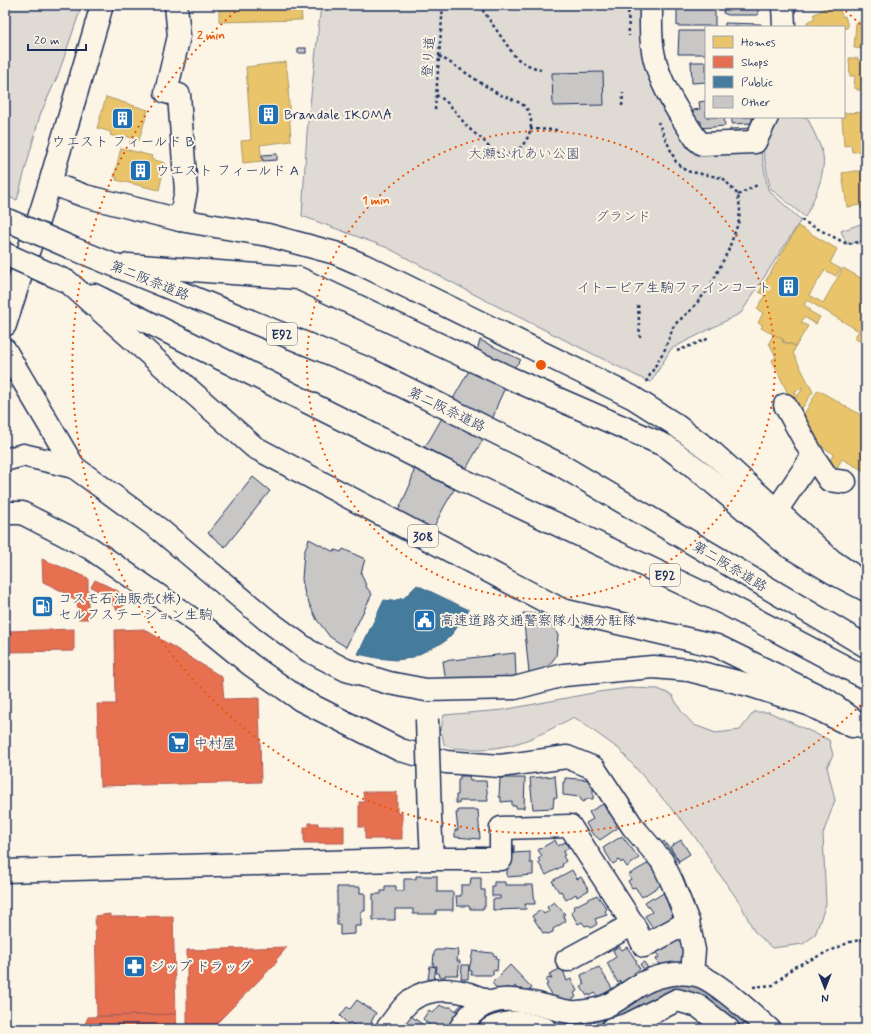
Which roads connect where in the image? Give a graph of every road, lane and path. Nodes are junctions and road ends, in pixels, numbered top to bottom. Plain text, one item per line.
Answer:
1 (102, 5) edge
2 (176, 5) edge
3 (443, 5) edge
4 (479, 5) edge
5 (628, 5) edge
6 (651, 5) edge
7 (783, 5) edge
8 (784, 26) edge
9 (629, 41) dead end
10 (439, 56) junction
11 (541, 70) dead end
12 (623, 93) dead end
13 (436, 95) junction
14 (622, 106) dead end
15 (435, 110) dead end
16 (656, 117) dead end
17 (767, 118) edge
18 (530, 129) junction
19 (557, 130) dead end
20 (50, 183) junction
21 (759, 184) dead end
22 (738, 195) junction
23 (5, 218) edge
24 (180, 220) junction
25 (801, 220) dead end
26 (866, 241) edge
27 (5, 254) edge
28 (107, 263) junction
29 (68, 282) junction
30 (638, 305) dead end
31 (5, 325) edge
32 (640, 337) dead end
33 (710, 338) dead end
34 (5, 350) edge
35 (677, 351) dead end
36 (643, 387) dead end
37 (785, 405) dead end
38 (813, 456) junction
39 (5, 460) edge
40 (74, 467) junction
41 (845, 482) dead end
42 (776, 511) junction
43 (5, 513) edge
44 (866, 584) edge
45 (866, 590) edge
46 (866, 646) edge
47 (866, 678) edge
48 (426, 690) junction
49 (866, 729) edge
50 (866, 733) edge
51 (432, 859) junction
52 (5, 871) edge
53 (688, 922) junction
54 (633, 924) junction
55 (866, 939) edge
56 (566, 960) dead end
57 (692, 974) junction
58 (725, 993) junction
59 (488, 1002) junction
60 (387, 1029) edge
61 (460, 1029) edge
62 (490, 1029) edge
63 (545, 1029) edge
64 (612, 1029) edge
65 (728, 1029) edge
66 (769, 1029) edge

1 - 20 main road
2 - 24 main road
3 - 10 path, 登り道
4 - 11 path
5 - 9 path
6 - 17 main road
7 - 8 main road
10 - 13 path, 登り道
10 - 18 path
12 - 14 path
13 - 15 path, 登り道
13 - 18 path
16 - 22 path
18 - 19 path
20 - 24 main road
20 - 31 main road
21 - 22 path
22 - 36 path
23 - 28 main road, 第二阪奈道路 / E92, bridge
24 - 42 main road
25 - 26 path
27 - 29 main road, E92, bridge
28 - 45 main road
28 - 46 main road, 第二阪奈道路 / E92
29 - 47 main road, E92
29 - 49 main road, 308
30 - 32 path
33 - 35 path
34 - 40 main road
37 - 38 main road
38 - 41 main road
38 - 42 main road
39 - 40 main road
40 - 48 main road
42 - 44 main road
43 - 53 main road
48 - 50 main road
48 - 51 main road, bridge
51 - 52 main road
51 - 54 main road
53 - 54 main road
53 - 57 main road
54 - 56 main road
55 - 58 path
57 - 58 main road
57 - 59 main road
58 - 66 main road
59 - 60 main road
59 - 61 main road
62 - 63 main road
64 - 65 main road

